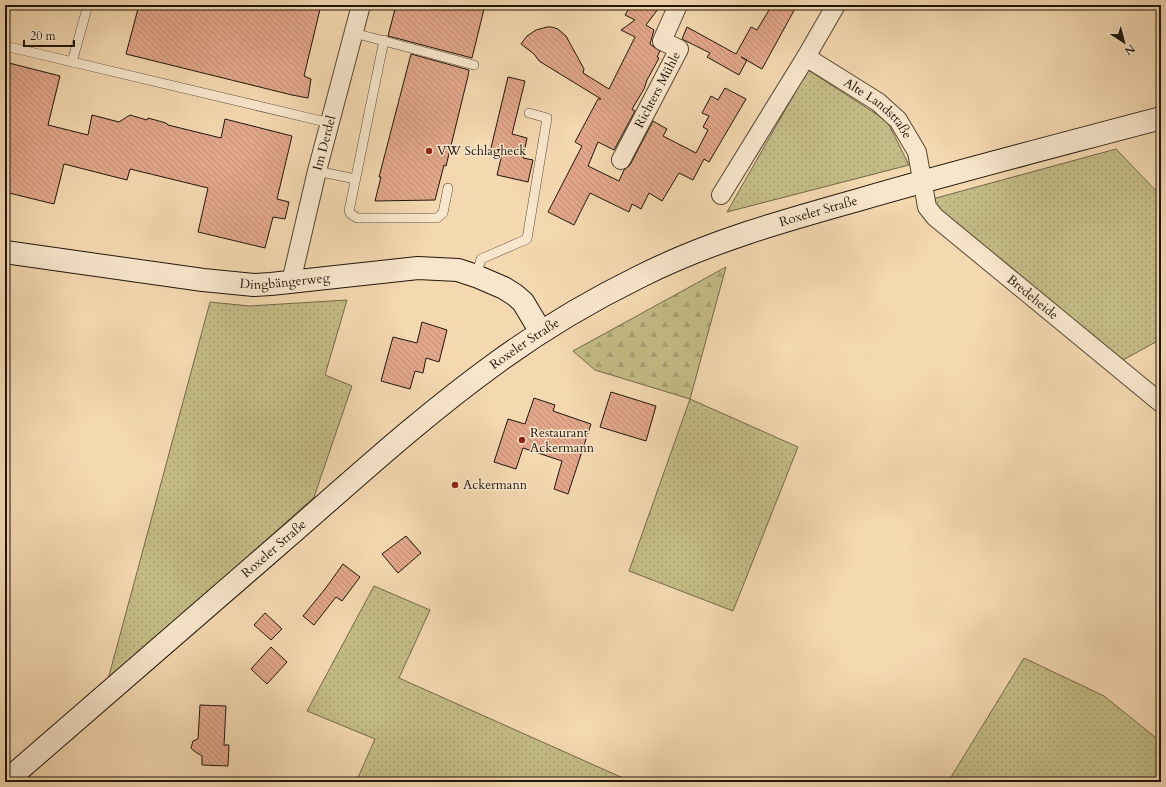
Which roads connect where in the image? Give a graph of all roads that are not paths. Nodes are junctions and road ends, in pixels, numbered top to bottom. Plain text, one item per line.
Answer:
1 (88, 5) edge
2 (361, 5) edge
3 (678, 5) edge
4 (836, 5) edge
5 (354, 33) junction
6 (384, 40) junction
7 (5, 46) edge
8 (806, 57) junction
9 (72, 62) junction
10 (474, 65) dead end
11 (529, 113) dead end
12 (1161, 118) edge
13 (330, 123) junction
14 (620, 160) dead end
15 (317, 171) junction
16 (355, 179) junction
17 (922, 181) junction
18 (448, 188) dead end
19 (721, 195) dead end
20 (5, 252) edge
21 (476, 276) junction
22 (292, 282) junction
23 (541, 332) junction
24 (1161, 403) edge
25 (5, 782) edge

1 - 9 lane
2 - 5 street, Im Derdel
3 - 14 street, Richters Mühle
4 - 8 street
5 - 6 lane
5 - 13 street, Im Derdel
6 - 10 lane
6 - 16 lane
7 - 9 lane
8 - 17 street, Alte Landstraße
8 - 19 street
9 - 13 lane
11 - 21 lane
12 - 17 main road, Roxeler Straße
13 - 15 street, Im Derdel
15 - 16 lane
15 - 22 street, Im Derdel
16 - 18 lane
17 - 23 main road, Roxeler Straße
17 - 24 street, Bredeheide
20 - 22 main road, Dingbängerweg
21 - 22 main road, Dingbängerweg
21 - 23 main road, Dingbängerweg
23 - 25 main road, Roxeler Straße

